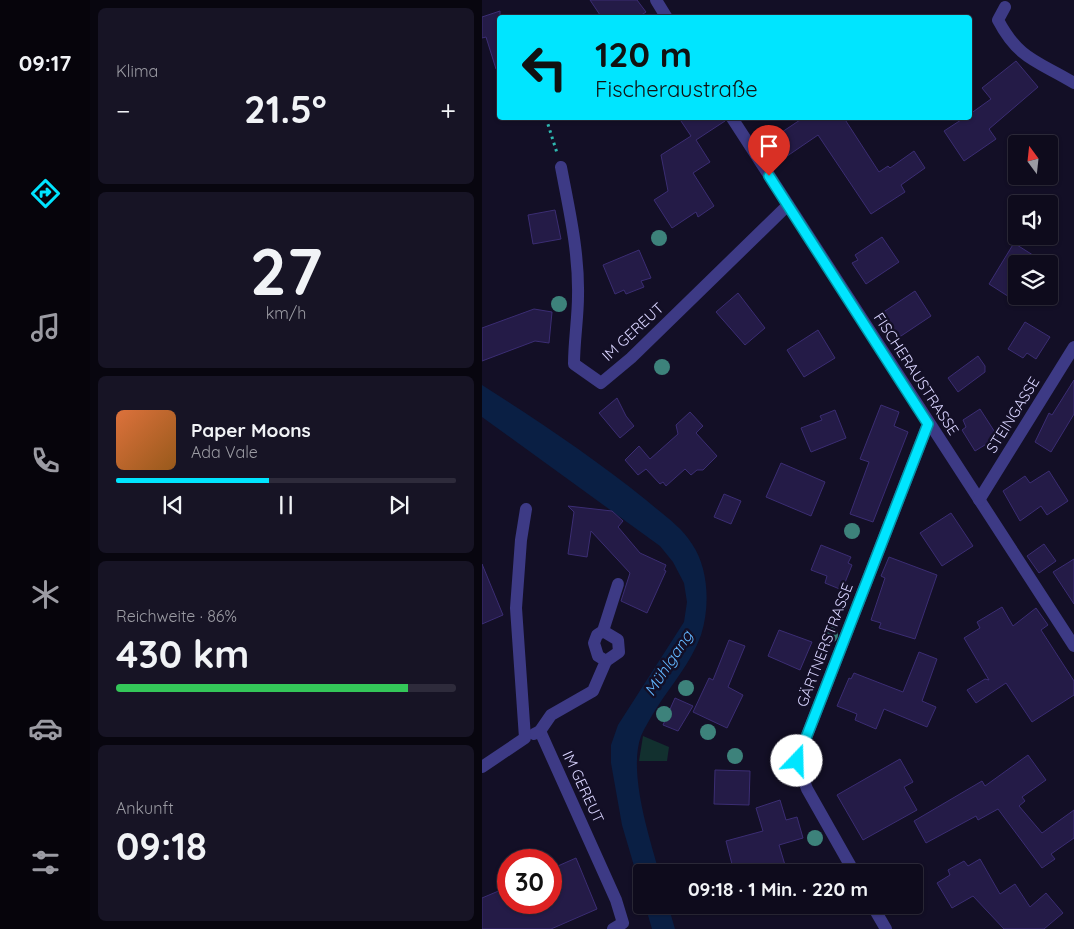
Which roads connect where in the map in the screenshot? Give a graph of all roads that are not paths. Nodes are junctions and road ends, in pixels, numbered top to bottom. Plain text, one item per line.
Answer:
1 (656, 0) edge
2 (1005, 7) dead end
3 (665, 15) edge
4 (1074, 83) edge
5 (733, 120) edge
6 (561, 166) road end
7 (788, 205) junction
8 (1074, 347) edge
9 (928, 424) junction
10 (980, 500) junction
11 (526, 509) dead end
12 (618, 584) dead end
13 (603, 631) junction
14 (1074, 646) edge
15 (606, 661) junction
16 (540, 731) junction
17 (525, 738) junction
18 (482, 767) edge
19 (849, 864) edge
20 (877, 914) edge
21 (613, 929) edge
22 (886, 929) edge

1 - 3 street
2 - 4 street
5 - 7 street, FISCHERAUSTRASSE
6 - 7 street, IM GEREUT
7 - 9 street, FISCHERAUSTRASSE
8 - 10 street, STEINGASSE
9 - 10 street, FISCHERAUSTRASSE
9 - 19 street, GÄRTNERSTRASSE
10 - 14 street, FISCHERAUSTRASSE
11 - 17 street
12 - 13 street
13 - 15 street
13 - 15 street
15 - 16 street
16 - 17 street
16 - 21 street, IM GEREUT
17 - 18 street
20 - 22 street

